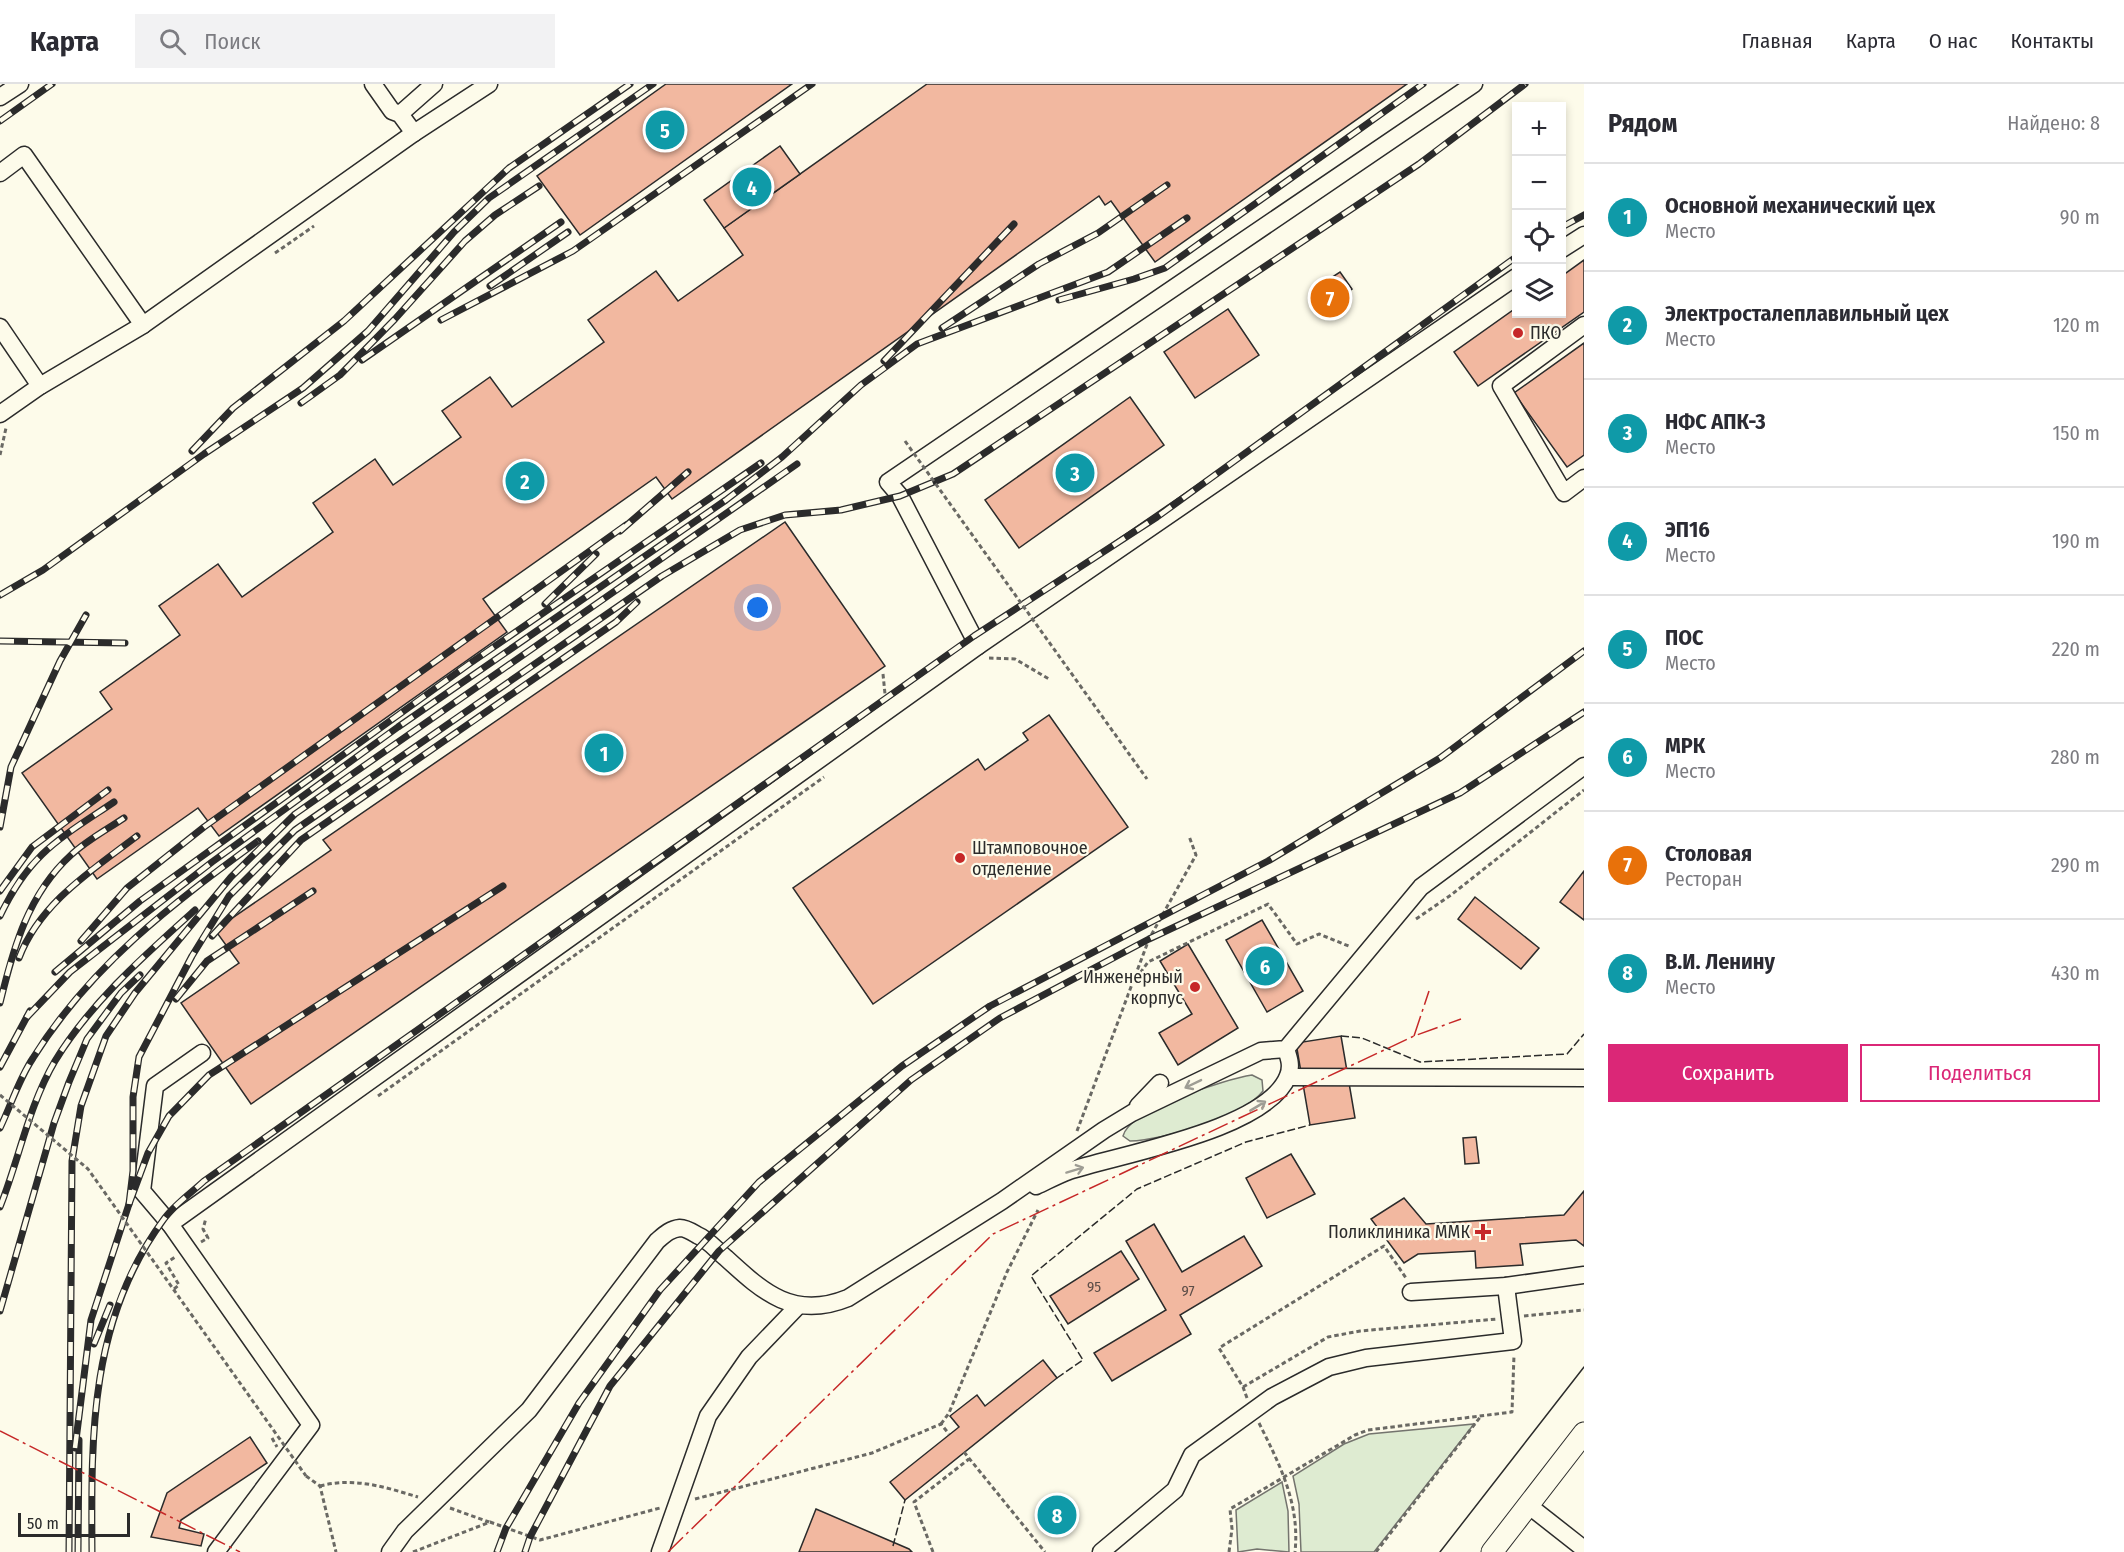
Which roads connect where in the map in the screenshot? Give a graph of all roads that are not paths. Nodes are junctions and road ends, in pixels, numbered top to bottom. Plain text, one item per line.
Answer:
1 (20, 84) edge
2 (373, 84) edge
3 (434, 84) edge
4 (489, 84) edge
5 (1474, 84) edge
6 (0, 97) edge
7 (400, 114) junction
8 (414, 134) junction
9 (0, 173) edge
10 (1584, 235) edge
11 (1566, 246) edge
12 (1512, 280) edge
13 (143, 325) junction
14 (1584, 325) edge
15 (0, 327) edge
16 (40, 386) junction
17 (3, 419) edge
18 (1584, 478) edge
19 (983, 652) junction
20 (1584, 766) edge
21 (1286, 1049) junction
22 (202, 1053) dead end
23 (1288, 1077) junction
24 (1584, 1078) edge
25 (1160, 1083) dead end
26 (1132, 1113) junction
27 (1104, 1130) junction
28 (1116, 1159) junction
29 (1002, 1201) junction
30 (170, 1224) junction
31 (1584, 1275) edge
32 (1506, 1286) junction
33 (1411, 1292) dead end
34 (798, 1306) junction
35 (1584, 1433) edge
36 (1528, 1505) junction
37 (1584, 1549) edge
38 (216, 1552) edge
39 (390, 1552) edge
40 (660, 1552) edge
41 (1101, 1552) edge
42 (1492, 1552) edge

1 - 6 lane
2 - 7 lane
3 - 7 lane
4 - 8 lane
5 - 19 lane
7 - 8 lane
8 - 13 lane
9 - 13 lane
10 - 11 lane
12 - 19 lane
13 - 16 lane
14 - 18 lane
15 - 16 lane
16 - 17 lane
19 - 30 lane
20 - 21 lane
21 - 23 lane
21 -> 26 lane
22 - 30 lane
23 - 24 lane
28 -> 23 lane
25 - 26 lane
26 - 27 lane
27 - 28 lane
27 - 29 lane
29 -> 28 lane
29 - 34 lane
30 - 38 lane
31 - 32 lane
32 - 33 lane
32 - 41 lane
34 - 39 lane
34 - 40 lane
35 - 36 main road
36 - 37 lane
36 - 42 main road

